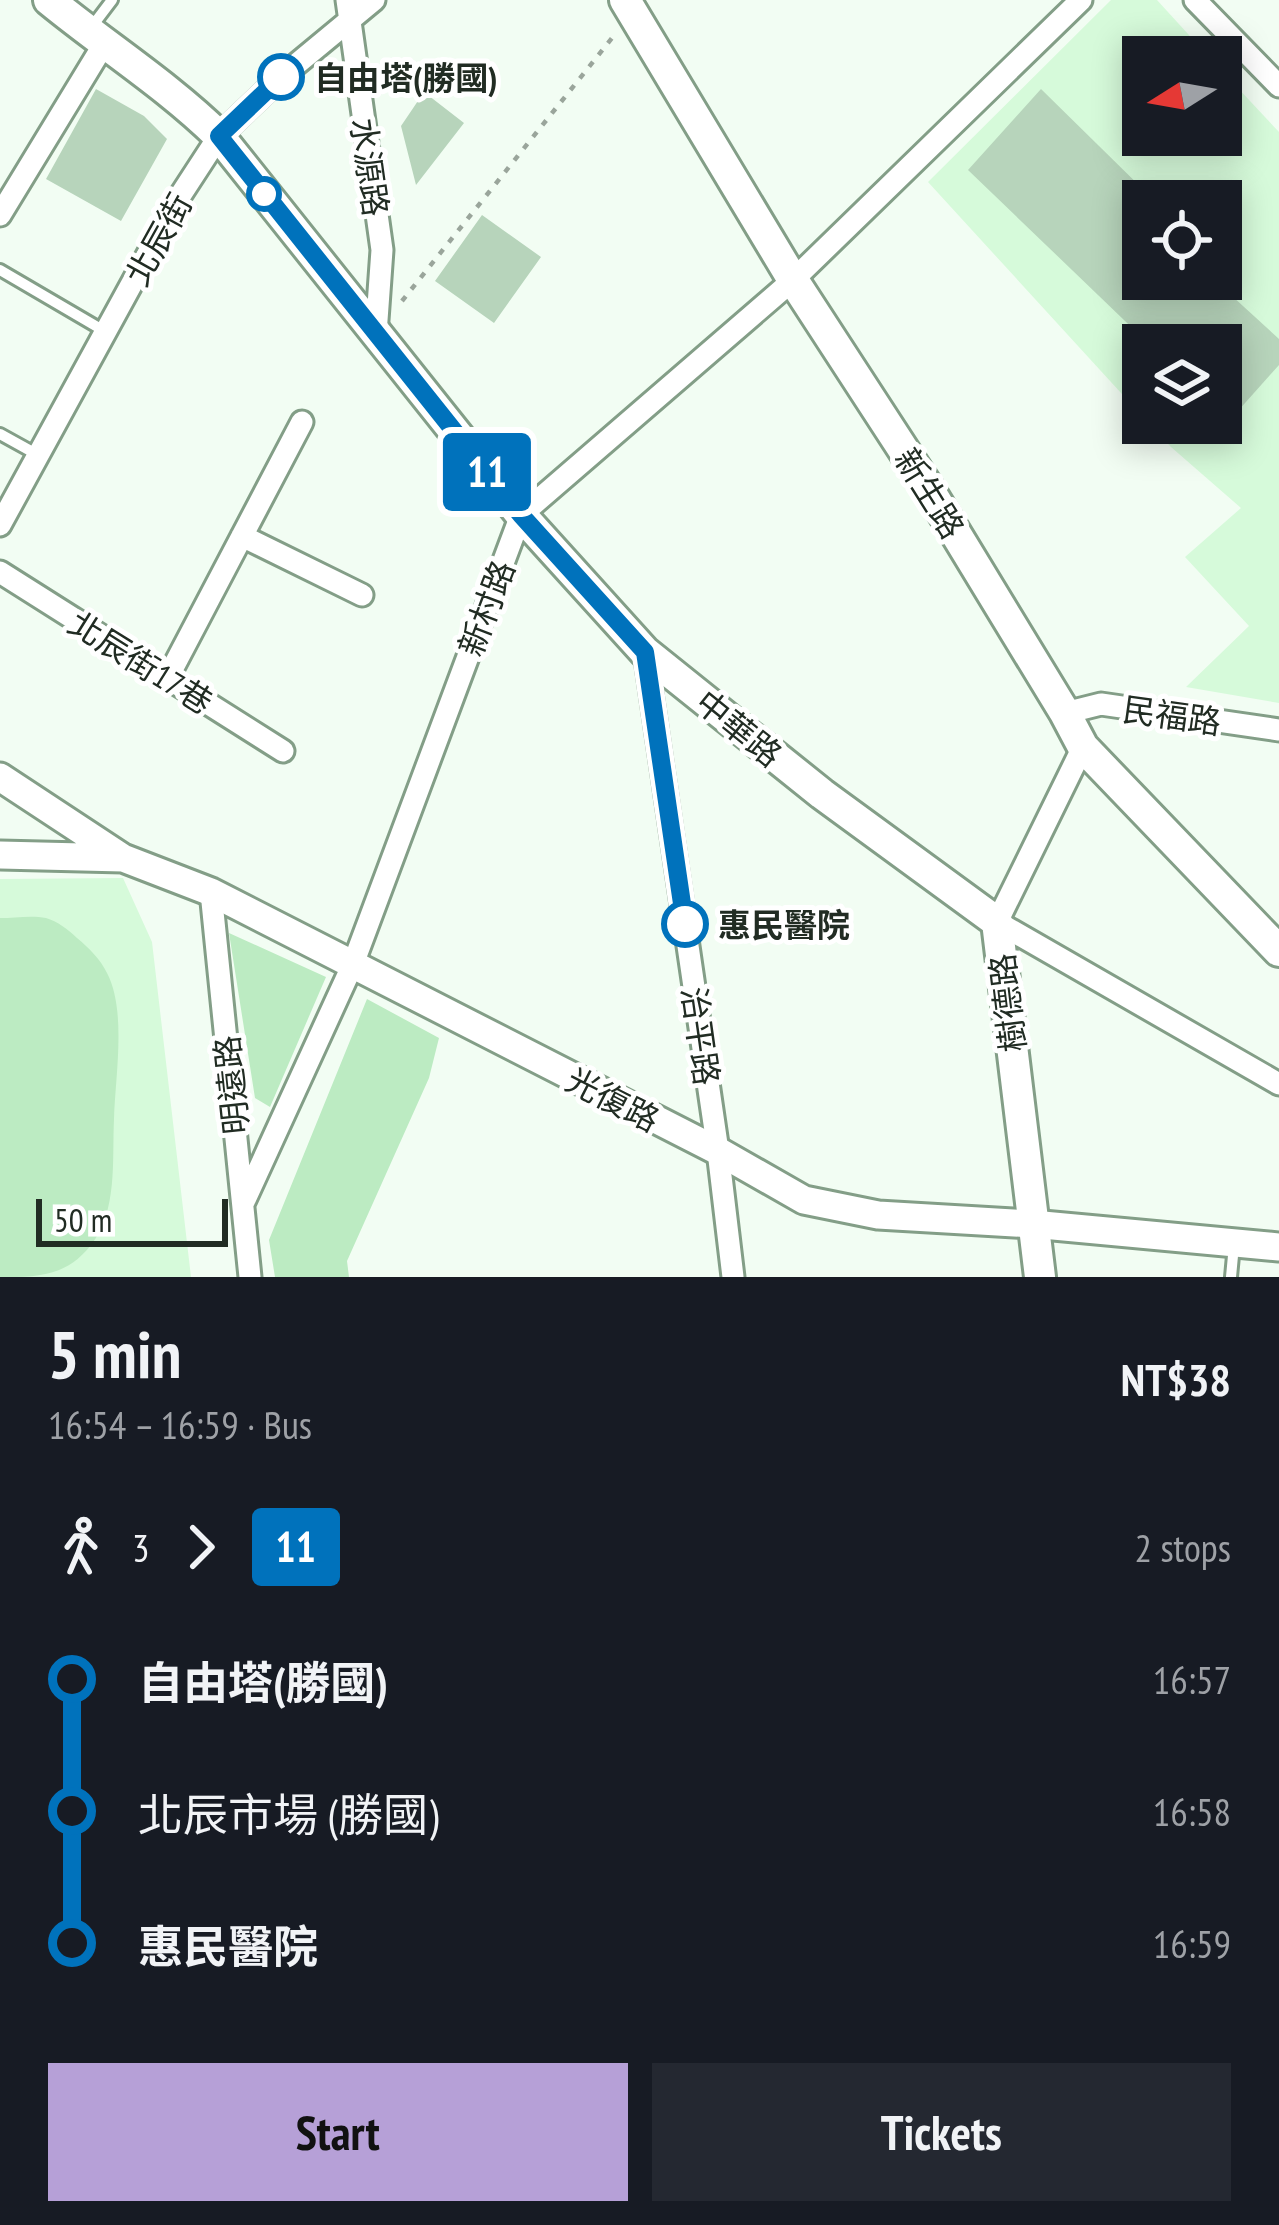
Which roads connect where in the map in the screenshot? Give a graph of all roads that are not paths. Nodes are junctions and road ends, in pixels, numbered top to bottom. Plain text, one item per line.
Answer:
1 (49, 0) edge
2 (112, 0) edge
3 (374, 0) edge
4 (1081, 0) edge
5 (1195, 0) edge
6 (628, 6) edge
7 (348, 9) edge
8 (96, 38) junction
9 (1279, 86) edge
10 (219, 136) junction
11 (0, 215) edge
12 (0, 270) edge
13 (793, 280) junction
14 (106, 332) junction
15 (376, 334) junction
16 (302, 422) dead end
17 (0, 434) edge
18 (38, 455) junction
19 (521, 515) junction
20 (0, 525) edge
21 (242, 536) junction
22 (0, 572) edge
23 (362, 595) dead end
24 (645, 652) junction
25 (167, 679) junction
26 (1065, 713) junction
27 (1279, 730) edge
28 (1083, 747) junction
29 (283, 752) dead end
30 (0, 777) edge
31 (0, 855) edge
32 (122, 858) junction
33 (211, 892) junction
34 (997, 922) junction
35 (1279, 951) edge
36 (353, 964) junction
37 (1279, 1084) edge
38 (718, 1151) junction
39 (243, 1204) junction
40 (1032, 1224) junction
41 (1234, 1242) junction
42 (1279, 1247) edge
43 (250, 1277) edge
44 (733, 1277) edge
45 (1040, 1277) edge
46 (1231, 1277) edge

1 - 8 main road, 中華路
2 - 8 lane
3 - 7 street, 北辰街
4 - 13 street, 新村路
5 - 9 street
6 - 13 main road, 新生路
7 - 10 street, 北辰街
7 - 15 street, 水源路
8 - 10 main road, 中華路
8 - 11 street
10 - 14 street, 北辰街
10 - 15 main road, 中華路
12 - 14 lane
13 - 19 street, 新村路
13 - 26 main road, 新生路
14 - 18 street, 北辰街
15 - 19 main road, 中華路
16 - 21 street
17 - 18 lane
18 - 20 street, 北辰街
19 - 24 main road, 中華路
19 - 36 street, 新村路
21 - 23 street
21 - 25 street
22 - 25 street, 北辰街17巷
24 - 34 main road, 中華路
24 - 38 street, 治平路
25 - 29 street, 北辰街17巷
26 - 27 street, 民福路
26 - 28 main road, 新生路
28 - 34 street, 樹德路
28 - 35 main road, 新生路
30 - 32 street, 光復路
31 - 32 street
32 - 33 street, 光復路
33 - 36 street, 光復路
33 - 39 street, 明遠路
34 - 37 street, 中華路
34 - 40 main road, 樹德路
36 - 38 street, 光復路
36 - 39 street, 新村路
38 - 40 street, 光復路
38 - 44 street, 治平路
39 - 43 street, 明遠路
40 - 41 street, 光復路
40 - 45 main road, 樹德路
41 - 42 street, 光復路
41 - 46 lane

